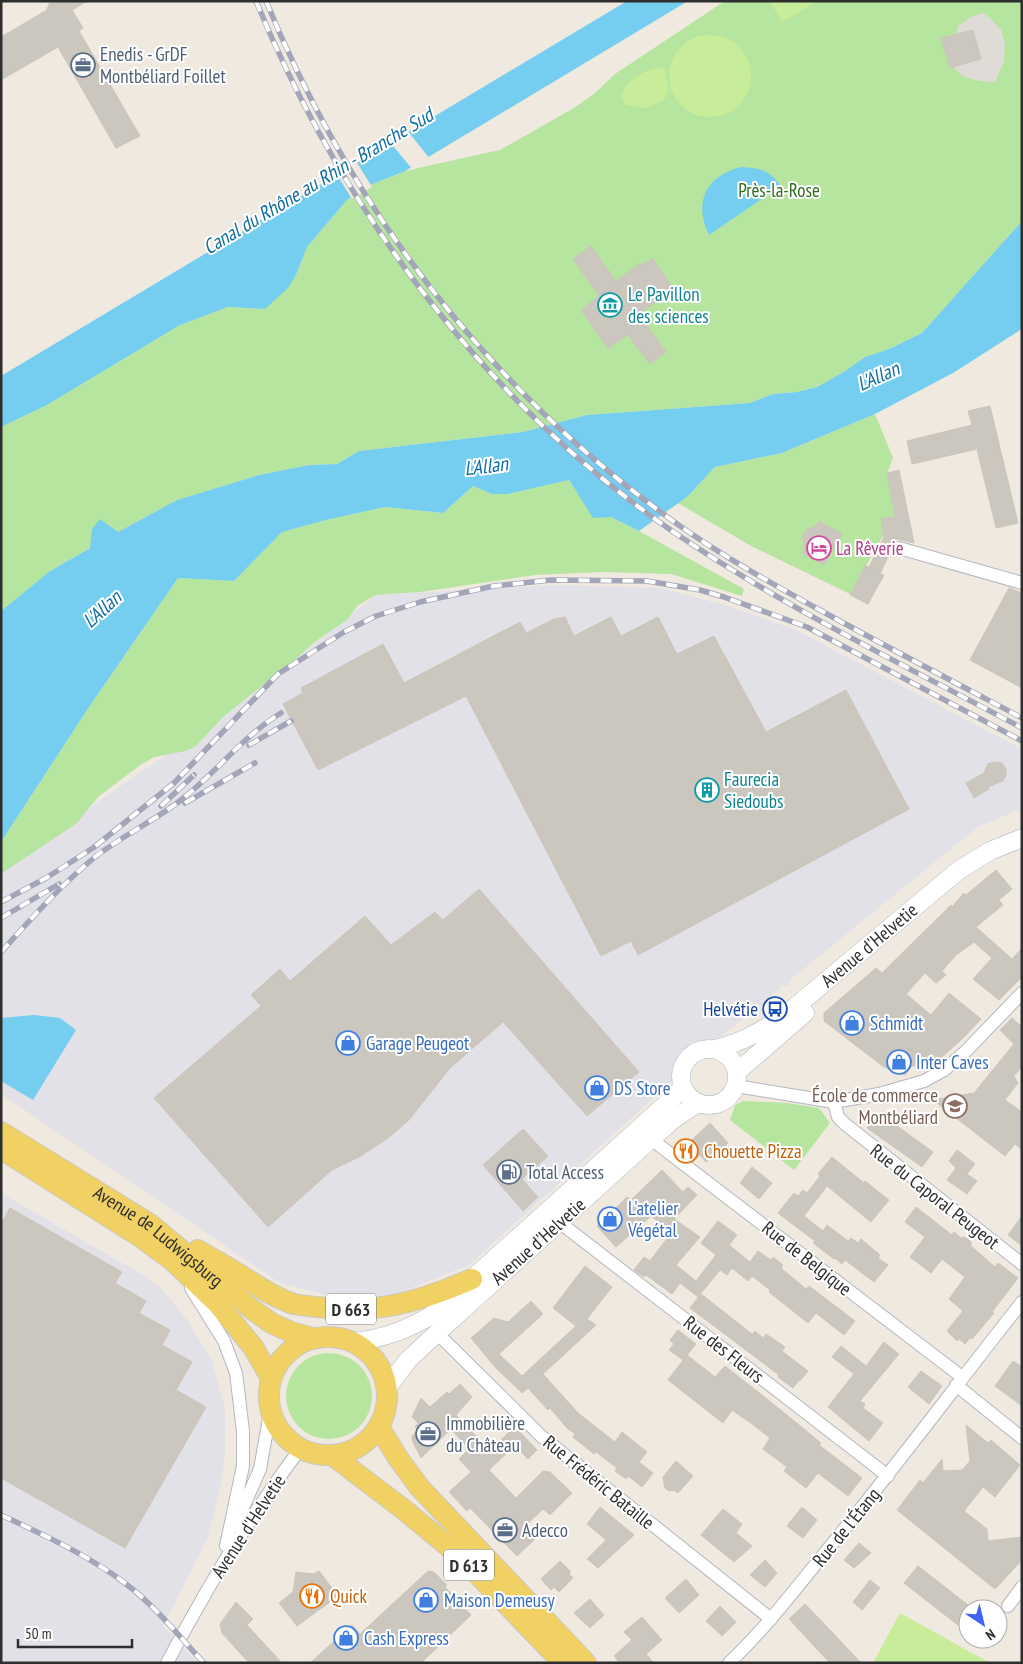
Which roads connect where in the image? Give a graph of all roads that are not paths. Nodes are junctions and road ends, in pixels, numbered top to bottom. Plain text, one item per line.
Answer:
1 (899, 548) dead end
2 (1022, 584) edge
3 (1022, 838) edge
4 (1022, 849) edge
5 (1021, 996) edge
6 (715, 1049) junction
7 (736, 1079) junction
8 (682, 1087) junction
9 (834, 1102) junction
10 (698, 1103) junction
11 (1, 1132) edge
12 (652, 1138) junction
13 (1, 1149) edge
14 (559, 1222) junction
15 (150, 1224) junction
16 (173, 1261) junction
17 (1022, 1264) edge
18 (472, 1279) junction
19 (1022, 1302) edge
20 (437, 1332) junction
21 (313, 1338) junction
22 (354, 1342) junction
23 (271, 1378) junction
24 (959, 1381) junction
25 (387, 1388) junction
26 (270, 1413) junction
27 (379, 1427) junction
28 (1022, 1438) edge
29 (300, 1449) junction
30 (332, 1456) junction
31 (243, 1466) joint
32 (888, 1476) junction
33 (226, 1546) junction
34 (1022, 1587) edge
35 (199, 1606) junction
36 (1008, 1606) dead end
37 (771, 1619) junction
38 (180, 1638) junction
39 (157, 1663) edge
40 (167, 1663) edge
41 (563, 1663) edge
42 (586, 1663) edge
43 (729, 1663) edge

1 - 2 street
3 - 6 main road, Avenue d'Helvetie
4 - 7 main road, Avenue d'Helvetie
5 - 9 street
6 - 7 main road
6 - 8 main road
7 - 9 street
7 - 10 main road
8 - 10 main road
8 - 18 main road, Avenue d'Helvetie / D 663
9 - 17 street, Rue du Caporal Peugeot
10 - 12 main road, Avenue d'Helvetie
11 - 15 main road, Avenue de Ludwigsburg / D 663
12 - 14 main road, Avenue d'Helvetie
12 - 24 street, Rue de Belgique
13 - 16 main road, Avenue de Ludwigsburg
14 - 20 main road, Avenue d'Helvetie
14 - 32 street, Rue des Fleurs
15 - 18 main road, D 663
15 - 21 main road, Avenue de Ludwigsburg / D 663
16 - 23 main road, Avenue de Ludwigsburg
16 - 31 street, Avenue de Ludwigsburg
18 - 22 main road, Avenue d'Helvetie / D 663
19 - 24 street, Rue de l'Étang
20 - 25 main road, Avenue d'Helvetie
20 - 37 street, Rue Frédéric Bataille
21 - 22 main road
21 - 23 main road
22 - 25 main road
23 - 26 main road
24 - 28 street
24 - 32 street, Rue de l'Étang
25 - 27 main road
26 - 29 main road
26 - 33 street, Avenue d'Helvetie
27 - 30 main road
27 - 42 main road, D 613
29 - 30 main road
29 - 35 street, Avenue d'Helvetie
30 - 41 main road, D 613
31 - 33 street, Avenue d'Helvetie
32 - 37 street, Rue de l'Étang
33 - 35 street, Avenue d'Helvetie
34 - 36 street
35 - 38 street, Avenue d'Helvetie
37 - 43 street, Rue de l'Étang
38 - 39 street, Avenue d'Helvetie
38 - 40 street, Avenue d'Helvetie

